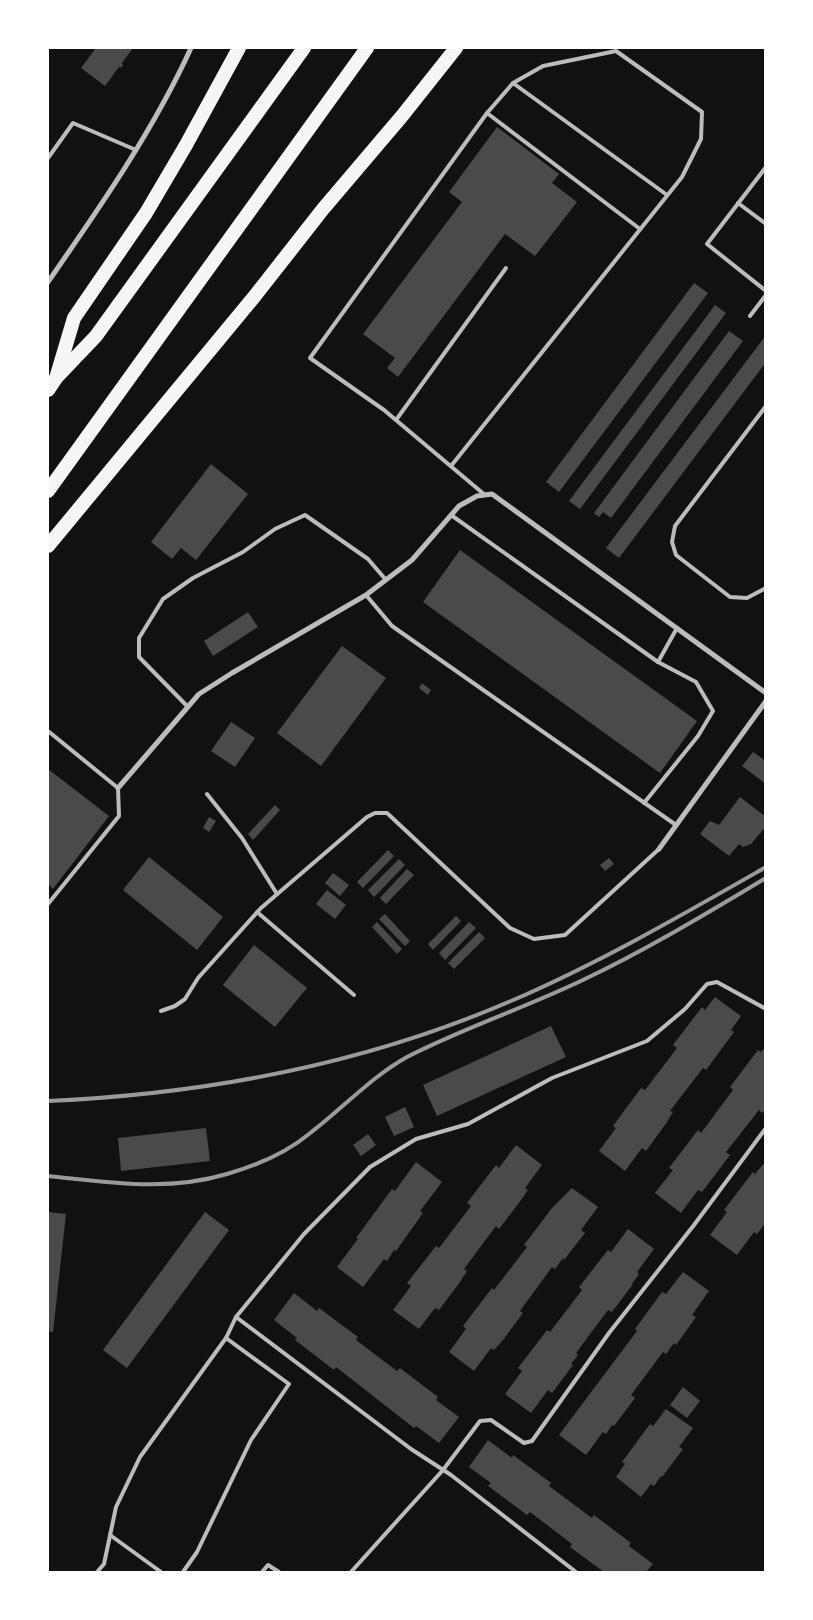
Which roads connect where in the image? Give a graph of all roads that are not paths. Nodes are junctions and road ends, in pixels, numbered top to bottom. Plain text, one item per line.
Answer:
1 (192, 48) edge
2 (238, 48) edge
3 (304, 48) edge
4 (366, 48) edge
5 (456, 48) edge
6 (513, 83) junction
7 (487, 112) junction
8 (136, 150) junction
9 (48, 158) edge
10 (766, 167) edge
11 (667, 195) junction
12 (738, 203) junction
13 (766, 224) edge
14 (640, 229) junction
15 (506, 268) dead end
16 (48, 282) edge
17 (766, 293) edge
18 (750, 316) dead end
19 (56, 378) junction
20 (48, 390) edge
21 (766, 406) edge
22 (396, 420) junction
23 (451, 466) junction
24 (48, 491) edge
25 (485, 495) junction
26 (451, 515) junction
27 (48, 546) edge
28 (386, 580) junction
29 (766, 588) edge
30 (366, 595) junction
31 (677, 628) junction
32 (658, 662) junction
33 (766, 693) edge
34 (766, 701) edge
35 (188, 707) junction
36 (48, 731) edge
37 (118, 788) junction
38 (207, 794) dead end
39 (644, 803) junction
40 (676, 825) junction
41 (658, 850) joint
42 (277, 894) junction
43 (48, 904) edge
44 (256, 912) junction
45 (354, 995) dead end
46 (766, 1009) edge
47 (161, 1011) dead end
48 (766, 1128) edge
49 (236, 1317) junction
50 (226, 1338) junction
51 (443, 1470) junction
52 (110, 1535) junction
53 (97, 1572) edge
54 (161, 1572) edge
55 (183, 1572) edge
56 (262, 1572) edge
57 (278, 1572) edge
58 (351, 1572) edge
59 (576, 1572) edge

1 - 8 street
2 - 19 highway
3 - 19 highway
4 - 24 highway
5 - 27 highway
6 - 7 lane
6 - 11 lane
6 - 11 lane
7 - 14 lane
7 - 22 lane
8 - 9 lane
8 - 16 street
10 - 12 lane
11 - 14 lane
12 - 13 lane
12 - 17 lane
14 - 23 lane
15 - 22 lane
17 - 18 lane
19 - 20 highway
21 - 29 lane
22 - 23 lane
23 - 25 lane
25 - 26 street
25 - 31 street
26 - 28 street
26 - 32 lane
28 - 30 street
28 - 35 lane
30 - 35 street
30 - 39 lane
31 - 32 lane
31 - 33 street
32 - 39 lane
34 - 40 street
35 - 37 street
36 - 37 lane
37 - 43 lane
38 - 42 lane
39 - 40 lane
40 - 41 street
41 - 42 lane
42 - 44 lane
44 - 45 lane
44 - 47 lane
46 - 49 lane
48 - 51 lane
49 - 50 lane
49 - 51 lane
50 - 52 lane
50 - 55 lane
51 - 58 lane
51 - 59 lane
52 - 53 lane
52 - 54 lane
56 - 57 lane

